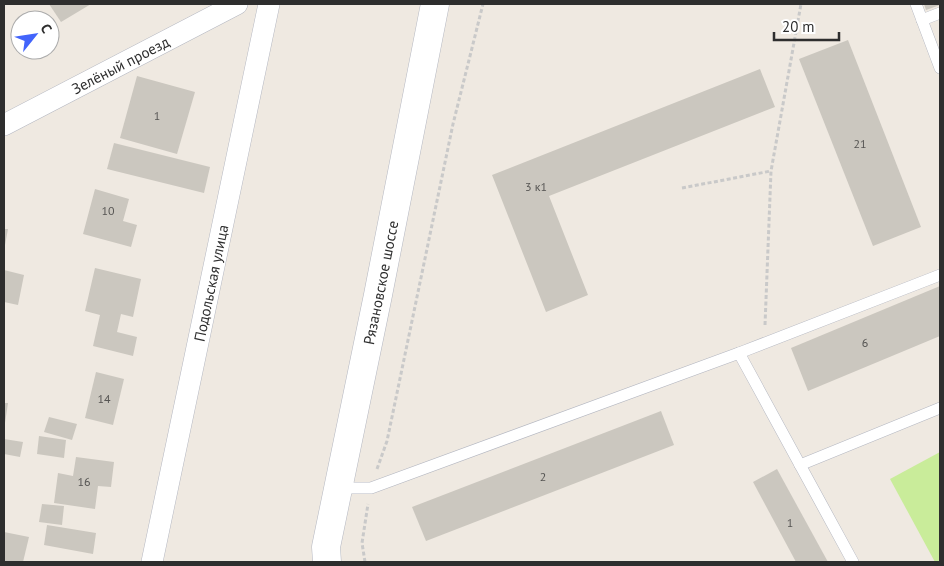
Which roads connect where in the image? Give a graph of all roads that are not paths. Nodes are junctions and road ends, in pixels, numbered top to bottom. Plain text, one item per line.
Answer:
1 (237, 4) edge
2 (269, 4) edge
3 (435, 4) edge
4 (916, 4) edge
5 (940, 13) edge
6 (922, 20) junction
7 (940, 68) edge
8 (4, 125) edge
9 (940, 275) edge
10 (738, 352) junction
11 (940, 408) edge
12 (800, 465) junction
13 (339, 488) junction
14 (152, 562) edge
15 (327, 562) edge
16 (853, 562) edge

1 - 8 street, Зелёный проезд
2 - 14 street, Подольская улица
3 - 13 main road, Рязановское шоссе
4 - 6 lane
5 - 6 lane
6 - 7 lane
9 - 10 lane
10 - 12 lane
10 - 13 lane
11 - 12 lane
12 - 16 lane
13 - 15 main road, Рязановское шоссе

